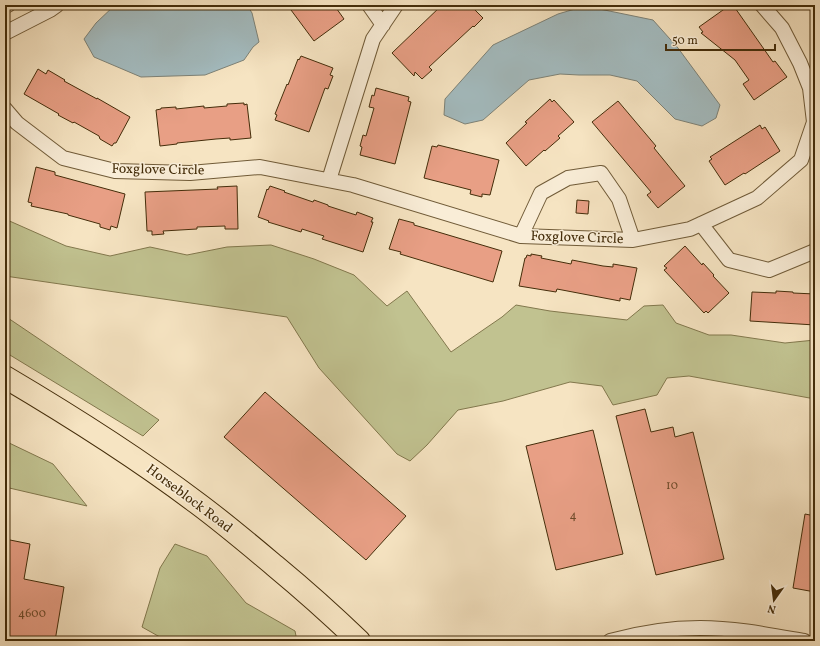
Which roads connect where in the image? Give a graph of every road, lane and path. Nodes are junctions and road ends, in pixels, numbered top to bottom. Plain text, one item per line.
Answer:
1 (8, 5) edge
2 (57, 5) edge
3 (369, 5) edge
4 (396, 5) edge
5 (762, 5) edge
6 (5, 6) edge
7 (383, 25) junction
8 (5, 33) edge
9 (5, 109) edge
10 (812, 136) edge
11 (329, 180) junction
12 (701, 224) junction
13 (521, 236) junction
14 (633, 240) junction
15 (815, 251) edge
16 (5, 377) edge
17 (359, 641) edge
18 (610, 641) edge
19 (804, 641) edge

1 - 6 street
2 - 8 street
3 - 7 street
4 - 7 street
5 - 10 street, Foxglove Circle
7 - 11 street
9 - 11 street, Foxglove Circle
10 - 12 street, Foxglove Circle
11 - 13 street, Foxglove Circle
12 - 14 street, Foxglove Circle
12 - 15 street
13 - 14 street, Foxglove Circle
13 - 14 street, Foxglove Circle
16 - 17 main road, Horseblock Road
18 - 19 street

